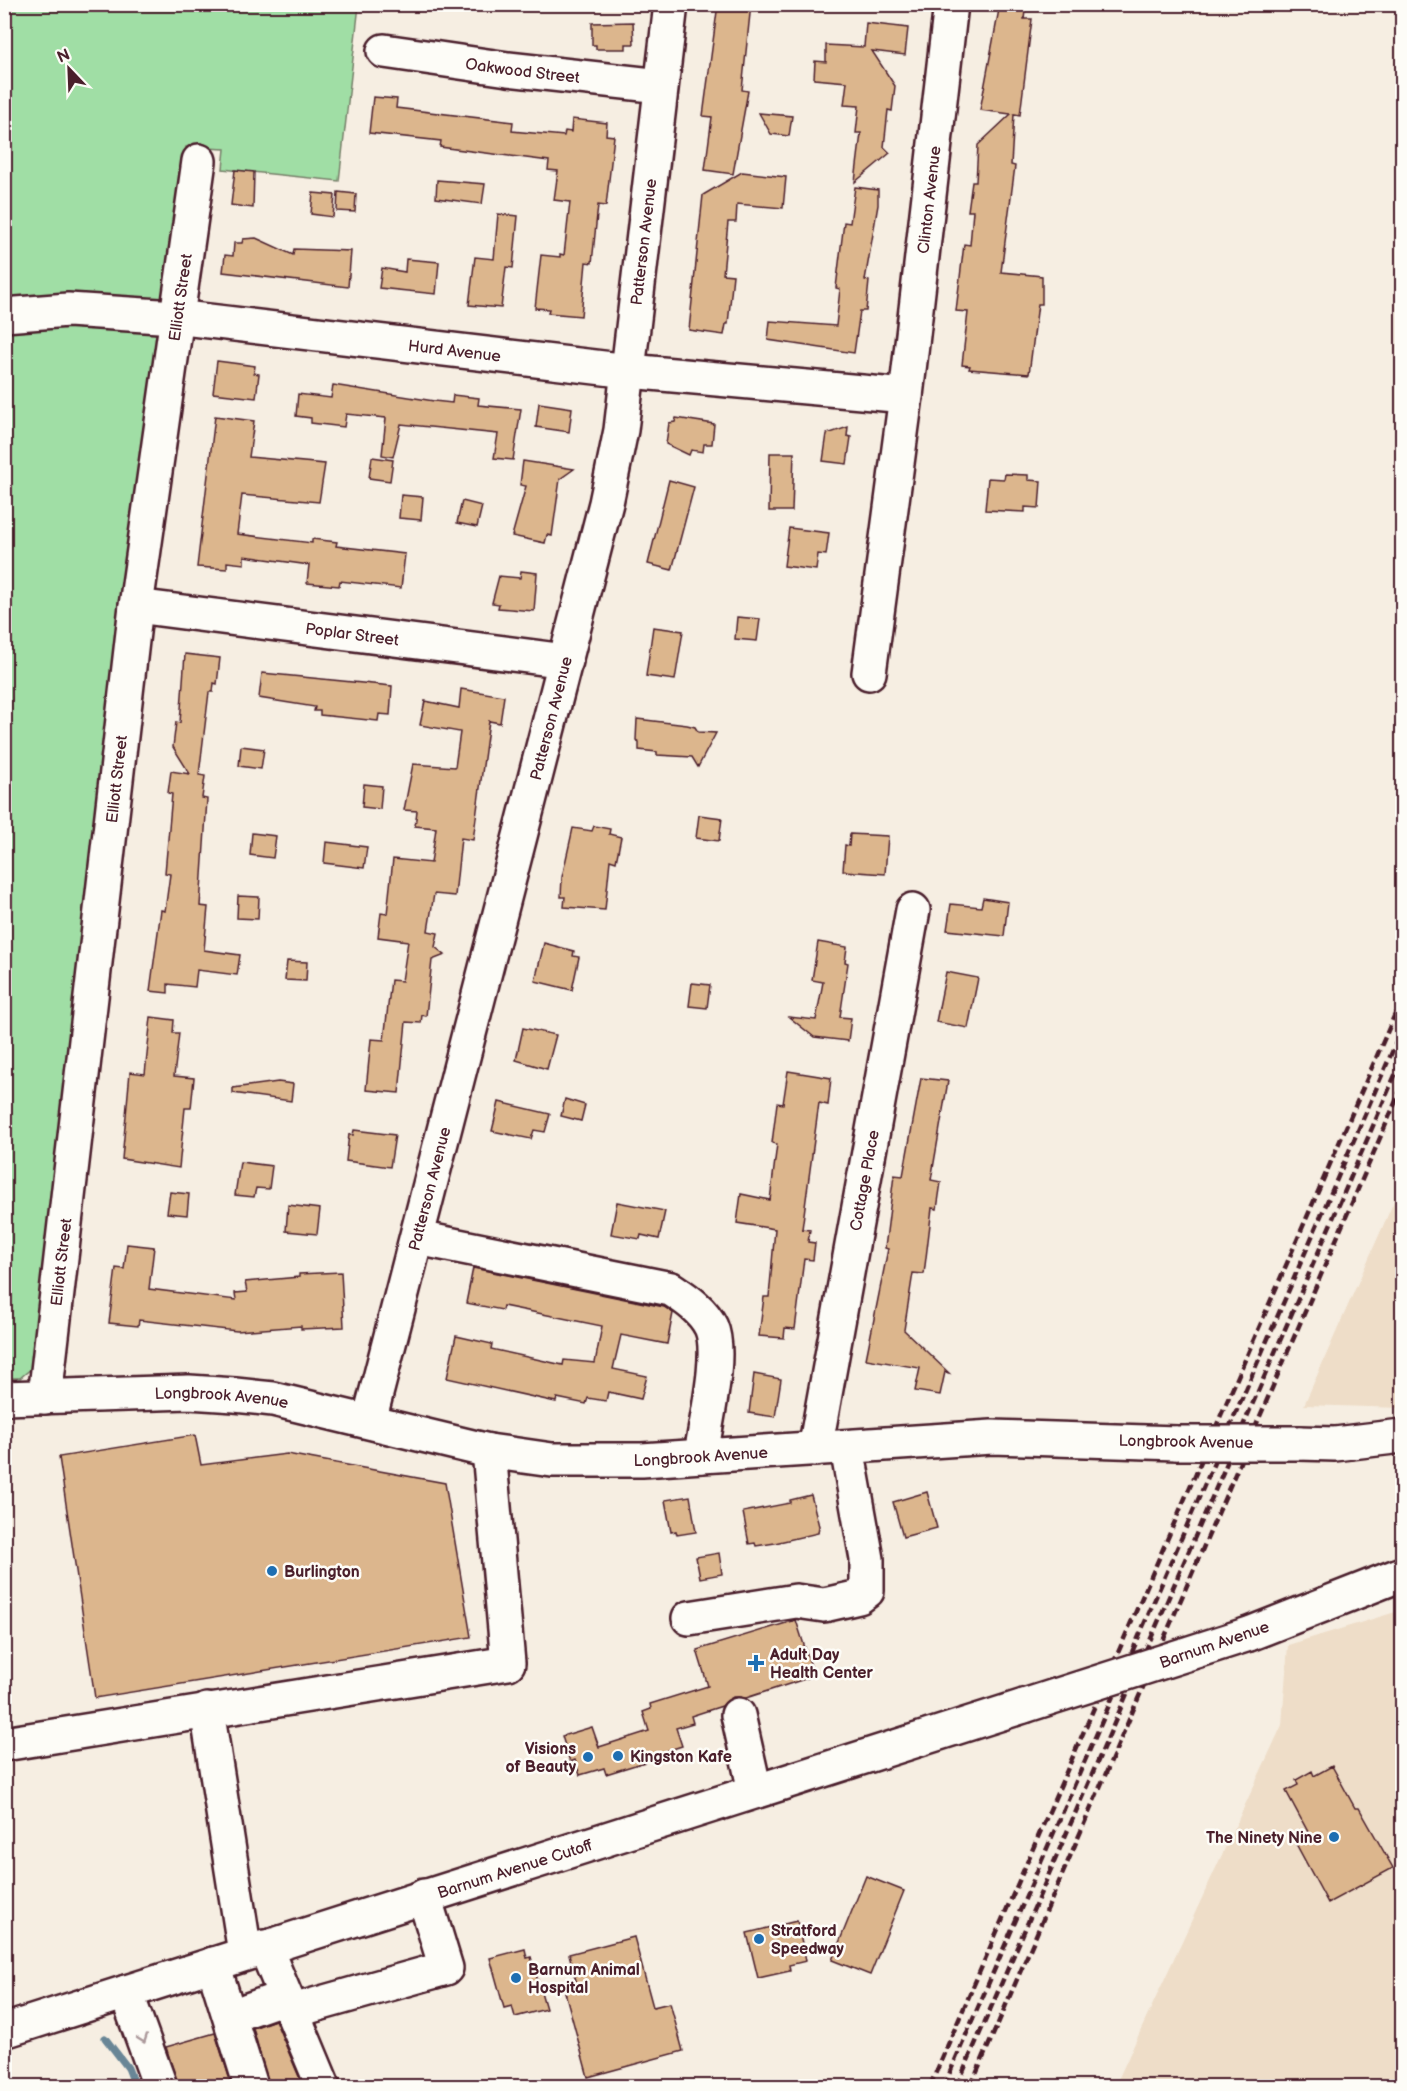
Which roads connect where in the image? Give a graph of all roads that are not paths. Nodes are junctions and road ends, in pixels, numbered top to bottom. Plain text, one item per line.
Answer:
1 (671, 4) edge
2 (951, 4) edge
3 (384, 51) dead end
4 (661, 86) junction
5 (199, 161) dead end
6 (4, 315) edge
7 (175, 317) junction
8 (629, 371) junction
9 (906, 396) junction
10 (136, 606) junction
11 (566, 661) junction
12 (869, 673) dead end
13 (913, 910) dead end
14 (418, 1238) junction
15 (45, 1397) junction
16 (4, 1398) edge
17 (369, 1421) junction
18 (1402, 1436) edge
19 (847, 1448) junction
20 (815, 1449) junction
21 (489, 1451) junction
22 (701, 1456) junction
23 (1402, 1574) edge
24 (689, 1618) dead end
25 (1024, 1706) joint
26 (207, 1710) junction
27 (738, 1715) dead end
28 (4, 1744) edge
29 (755, 1791) junction
30 (424, 1896) junction
31 (255, 1950) junction
32 (213, 1964) junction
33 (126, 1992) junction
34 (289, 2004) junction
35 (248, 2010) dead end
36 (4, 2031) edge
37 (160, 2086) edge
38 (251, 2086) edge
39 (323, 2086) edge

1 - 4 street, Patterson Avenue
2 - 9 street, Clinton Avenue
3 - 4 street, Oakwood Street
4 - 8 street, Patterson Avenue
5 - 7 street, Elliott Street
6 - 7 street, Hurd Avenue
7 - 8 street, Hurd Avenue
7 - 10 street, Elliott Street
8 - 9 street, Hurd Avenue
8 - 11 street, Patterson Avenue
9 - 12 street, Clinton Avenue
10 - 11 street, Poplar Street
10 - 15 street, Elliott Street
11 - 14 street, Patterson Avenue
13 - 20 street, Cottage Place
14 - 17 street, Patterson Avenue
14 - 22 street
15 - 16 street, Longbrook Avenue
15 - 17 street, Longbrook Avenue
17 - 21 street, Longbrook Avenue
18 - 19 street, Longbrook Avenue, bridge
19 - 20 street, Longbrook Avenue
19 - 24 street
20 - 22 street, Longbrook Avenue
21 - 22 street, Longbrook Avenue
21 - 26 street
23 - 25 street, Barnum Avenue, bridge
25 - 29 street, Barnum Avenue Cutoff
26 - 28 street
26 - 31 street
27 - 29 street
29 - 30 street, Barnum Avenue Cutoff
30 - 31 street, Barnum Avenue Cutoff
30 - 34 street
31 - 32 street, Barnum Avenue Cutoff
31 - 34 street
32 - 33 street, Barnum Avenue Cutoff
32 - 38 street
33 - 36 street, Barnum Avenue Cutoff
33 -> 37 street
34 - 35 street
34 - 39 street

